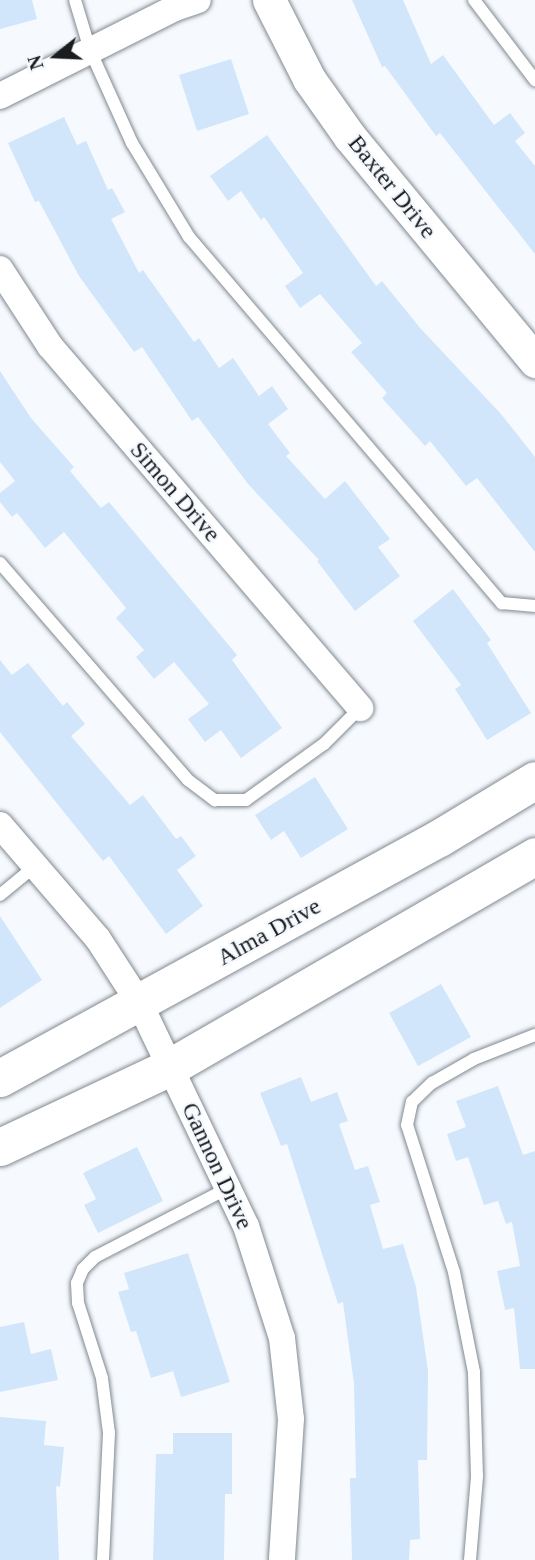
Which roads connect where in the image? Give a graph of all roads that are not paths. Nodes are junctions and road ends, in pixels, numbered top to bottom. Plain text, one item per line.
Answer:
1 (75, 0) edge
2 (198, 0) edge
3 (269, 0) edge
4 (474, 0) edge
5 (90, 50) junction
6 (535, 80) edge
7 (0, 96) edge
8 (0, 269) edge
9 (535, 360) edge
10 (0, 563) edge
11 (535, 606) edge
12 (360, 708) joint
13 (535, 780) edge
14 (0, 825) edge
15 (535, 856) edge
16 (35, 866) junction
17 (0, 895) edge
18 (140, 1004) junction
19 (535, 1035) edge
20 (170, 1067) junction
21 (0, 1078) edge
22 (0, 1147) edge
23 (228, 1188) junction
24 (103, 1560) edge
25 (282, 1560) edge
26 (470, 1560) edge

1 - 5 lane
2 - 5 street
3 - 9 street, Baxter Drive
4 - 6 lane
5 - 7 street
5 - 11 lane
8 - 12 street, Simon Drive
10 - 12 lane
13 - 18 main road, Alma Drive
14 - 16 street, Gannon Drive
15 - 20 main road
16 - 17 lane
16 - 18 street, Gannon Drive
18 - 20 street, Gannon Drive
18 - 21 main road, Alma Drive
19 - 26 lane
20 - 22 main road
20 - 23 street, Gannon Drive
23 - 24 lane
23 - 25 street, Gannon Drive

